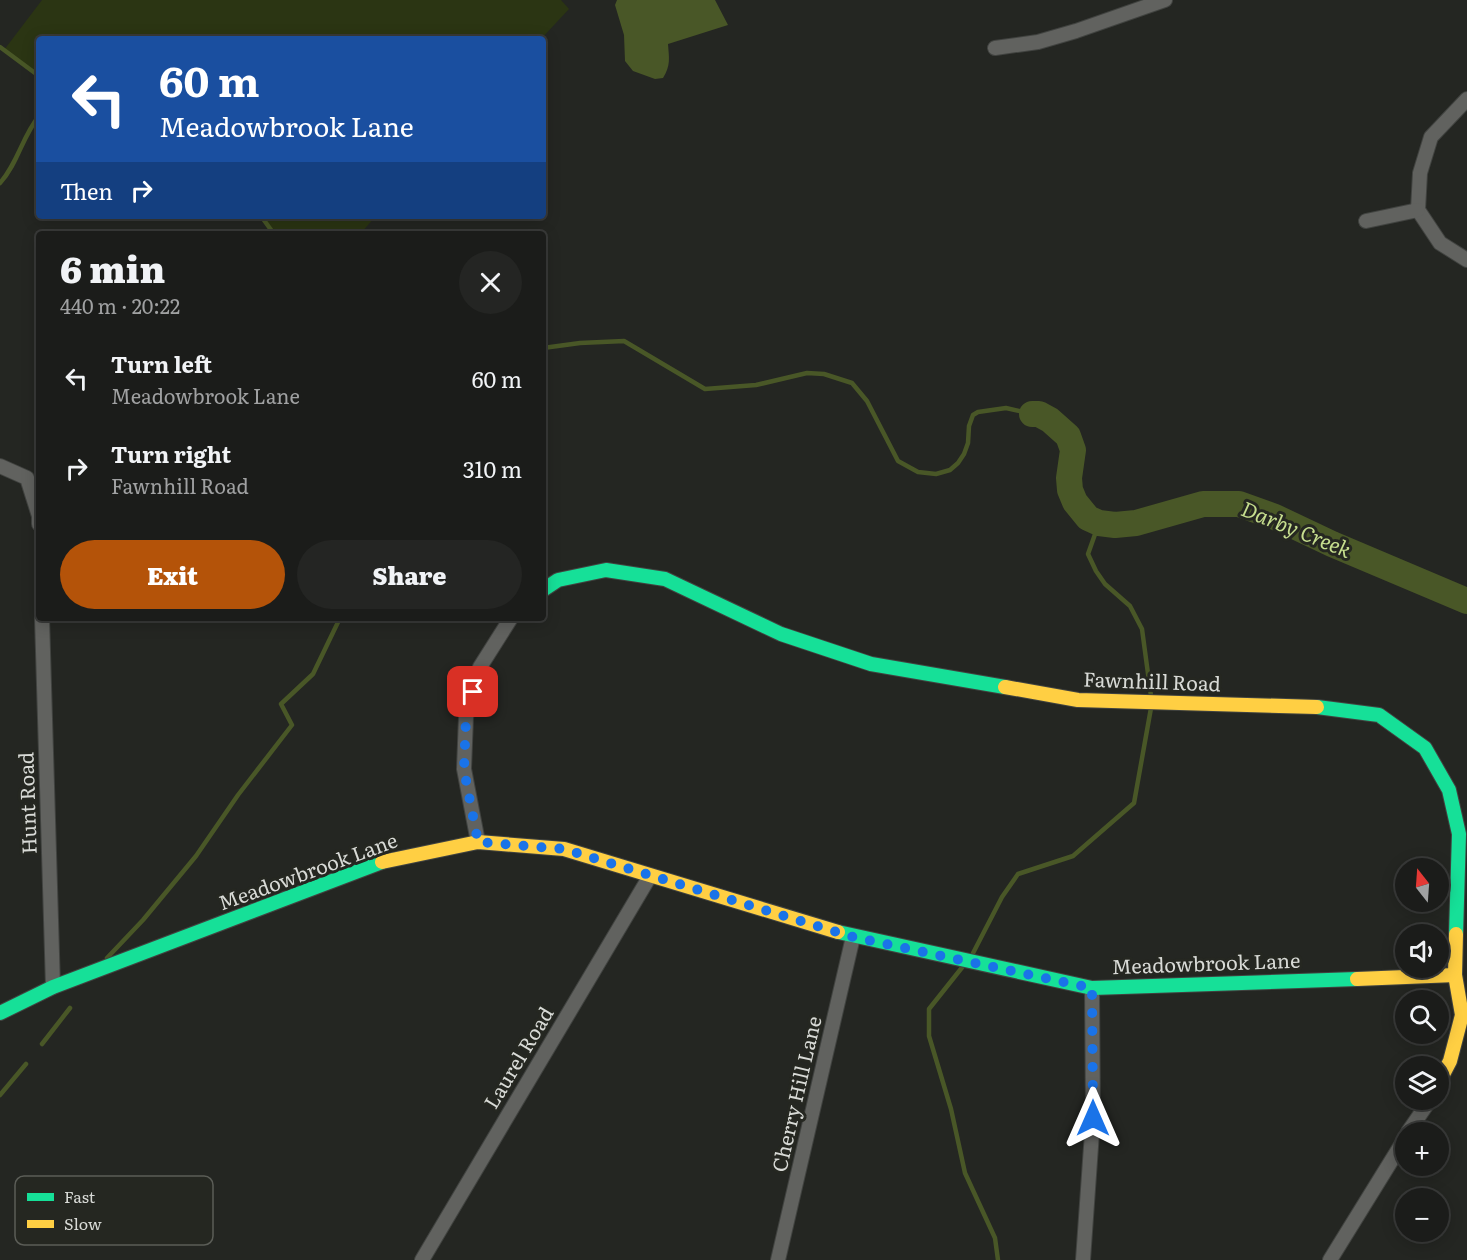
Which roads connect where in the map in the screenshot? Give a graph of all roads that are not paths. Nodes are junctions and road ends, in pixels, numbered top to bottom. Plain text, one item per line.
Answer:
1 (1165, 0) edge
2 (995, 48) dead end
3 (1467, 99) edge
4 (1419, 210) junction
5 (1366, 221) dead end
6 (1467, 260) edge
7 (0, 466) edge
8 (36, 506) edge
9 (546, 588) edge
10 (42, 621) edge
11 (510, 621) edge
12 (478, 842) junction
13 (650, 876) junction
14 (853, 937) junction
15 (1455, 975) junction
16 (53, 987) junction
17 (1092, 988) junction
18 (0, 1013) edge
19 (1449, 1063) edge
20 (1395, 1155) edge
21 (422, 1260) edge
22 (778, 1260) edge
23 (1083, 1260) edge
24 (1330, 1260) edge

1 - 2 street
3 - 4 street
4 - 5 street
4 - 6 street
7 - 8 street
9 - 15 street, Fawnhill Road
10 - 16 street, Hunt Road
11 - 12 street
12 - 13 street, Meadowbrook Lane
12 - 16 street, Meadowbrook Lane
13 - 14 street, Meadowbrook Lane
13 - 21 street, Laurel Road
14 - 17 street, Meadowbrook Lane
14 - 22 street, Cherry Hill Lane
15 - 17 street, Meadowbrook Lane
15 - 19 street, Fawnhill Road
16 - 18 street, Meadowbrook Lane
17 - 23 street
20 - 24 street

